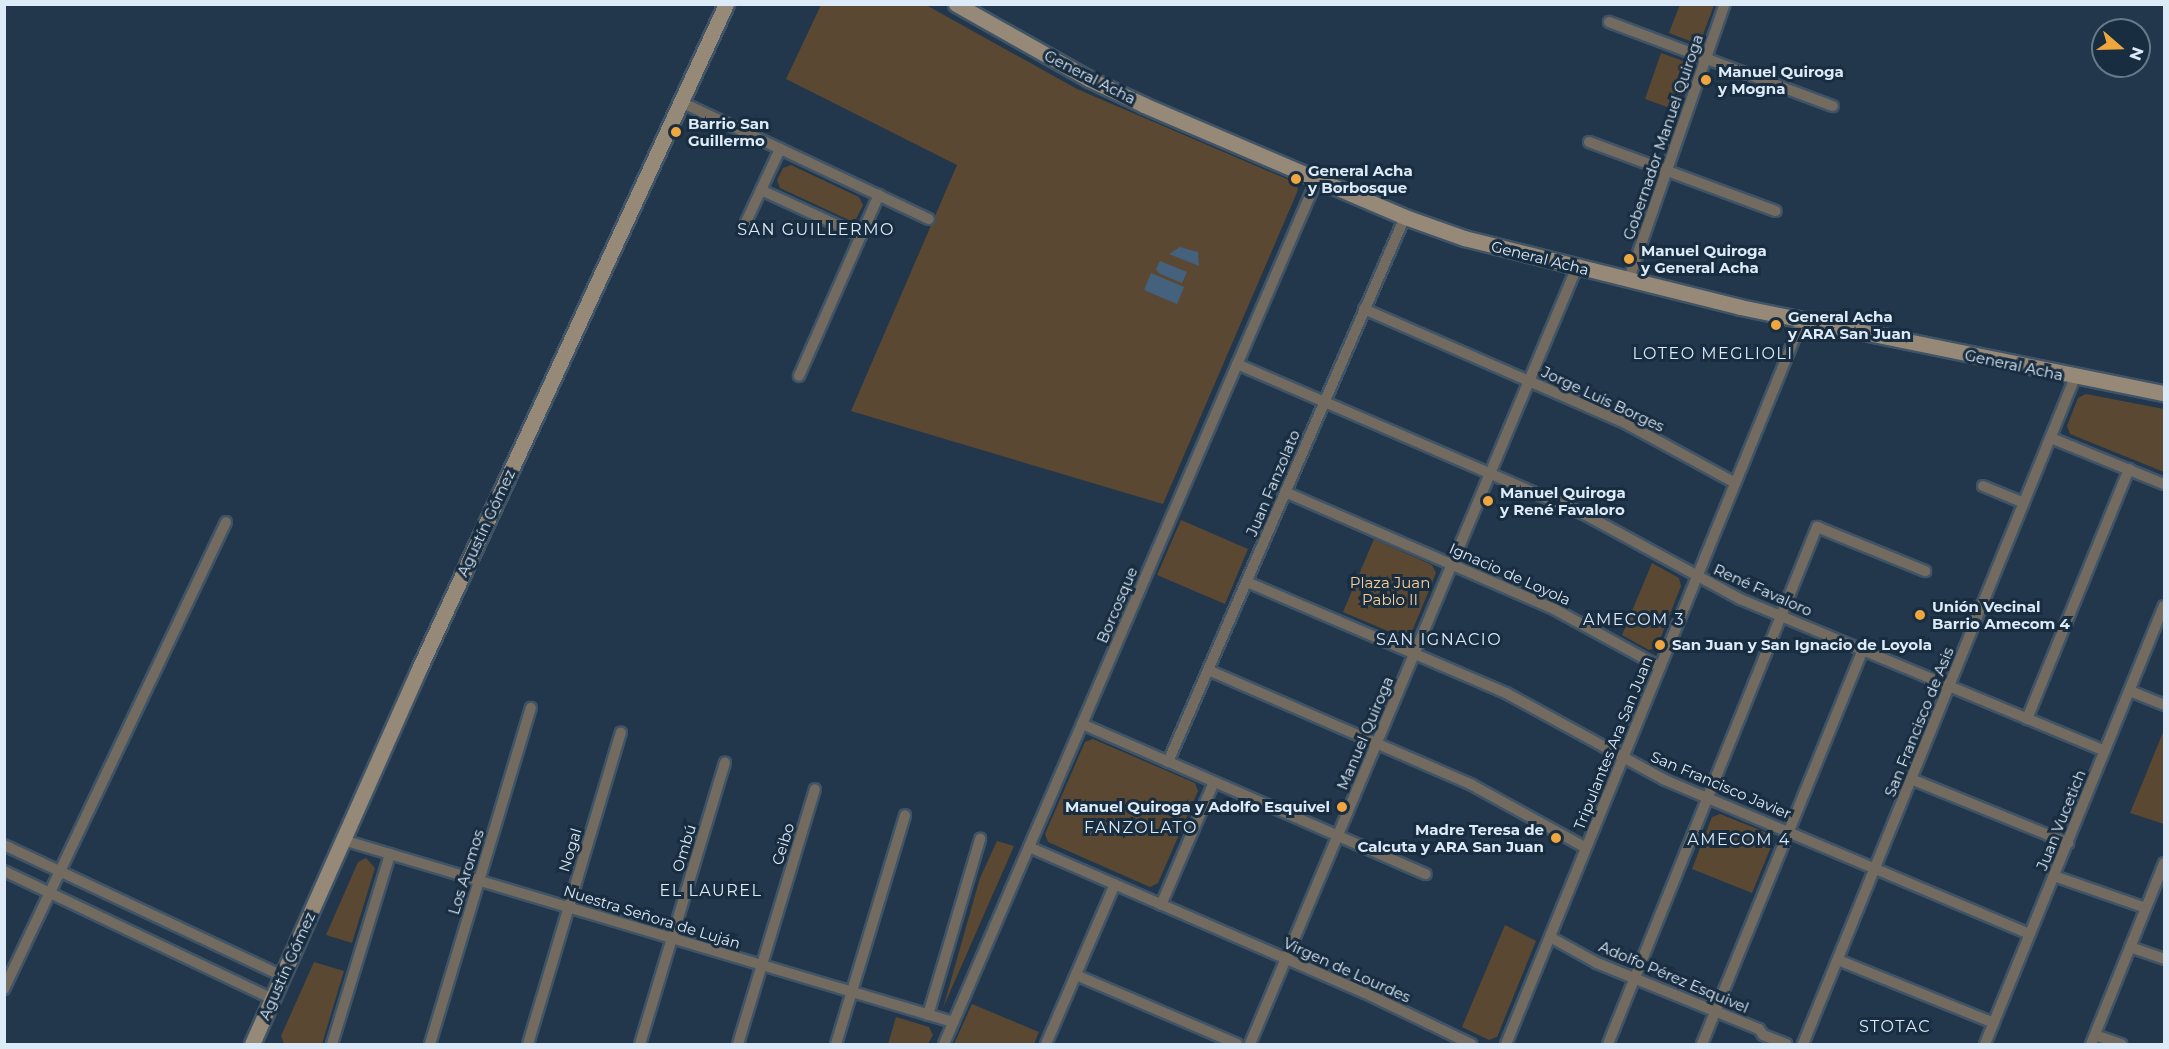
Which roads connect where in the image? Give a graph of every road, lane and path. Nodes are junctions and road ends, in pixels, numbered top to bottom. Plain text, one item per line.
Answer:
1 (726, 4) edge
2 (956, 4) edge
3 (1725, 4) edge
4 (1609, 22) dead end
5 (1706, 58) junction
6 (681, 102) junction
7 (1833, 106) dead end
8 (1589, 142) dead end
9 (780, 149) junction
10 (1666, 171) junction
11 (1318, 177) junction
12 (761, 190) junction
13 (879, 195) junction
14 (1776, 211) dead end
15 (1405, 217) junction
16 (929, 219) dead end
17 (746, 222) dead end
18 (861, 237) junction
19 (1577, 267) junction
20 (1629, 279) junction
21 (1364, 309) junction
22 (1802, 320) junction
23 (1238, 363) junction
24 (799, 376) dead end
25 (2075, 377) junction
26 (1529, 381) junction
27 (2164, 393) edge
28 (1324, 401) junction
29 (2051, 438) junction
30 (2129, 470) junction
31 (1490, 473) junction
32 (1735, 483) junction
33 (2164, 484) edge
34 (1983, 486) dead end
35 (1285, 492) junction
36 (2024, 503) junction
37 (226, 522) dead end
38 (1452, 565) junction
39 (1925, 571) dead end
40 (1698, 576) junction
41 (1246, 582) junction
42 (2164, 606) edge
43 (1781, 616) junction
44 (1863, 649) junction
45 (1414, 654) junction
46 (1660, 667) junction
47 (1208, 670) junction
48 (1949, 688) junction
49 (2130, 691) junction
50 (2164, 705) edge
51 (531, 708) dead end
52 (2027, 719) junction
53 (1082, 724) junction
54 (621, 733) dead end
55 (1377, 743) junction
56 (2105, 751) junction
57 (1623, 758) junction
58 (1168, 762) junction
59 (725, 763) dead end
60 (1911, 779) junction
61 (1215, 782) junction
62 (815, 789) dead end
63 (1708, 798) junction
64 (905, 815) dead end
65 (1789, 831) junction
66 (1338, 835) junction
67 (980, 839) dead end
68 (343, 840) junction
69 (2068, 843) junction
70 (4, 845) edge
71 (1029, 847) junction
72 (1586, 848) junction
73 (390, 854) junction
74 (2164, 863) edge
75 (4, 871) edge
76 (60, 871) junction
77 (1874, 871) junction
78 (1426, 874) dead end
79 (2054, 876) junction
80 (479, 880) junction
81 (1115, 884) junction
82 (50, 893) junction
83 (1161, 905) junction
84 (569, 907) junction
85 (2146, 908) junction
86 (2030, 934) junction
87 (1550, 937) junction
88 (672, 938) junction
89 (2130, 947) junction
90 (1286, 959) junction
91 (2164, 959) edge
92 (1838, 960) junction
93 (762, 965) junction
94 (1076, 975) junction
95 (282, 976) junction
96 (1635, 978) junction
97 (4, 989) edge
98 (852, 992) junction
99 (272, 999) junction
100 (1715, 1011) junction
101 (928, 1015) junction
102 (953, 1022) junction
103 (1994, 1023) junction
104 (2093, 1040) edge
105 (252, 1044) edge
106 (332, 1044) edge
107 (430, 1044) edge
108 (528, 1044) edge
109 (640, 1044) edge
110 (738, 1044) edge
111 (836, 1044) edge
112 (944, 1044) edge
113 (1046, 1044) edge
114 (1238, 1044) edge
115 (1250, 1044) edge
116 (1471, 1044) edge
117 (1506, 1044) edge
118 (1608, 1044) edge
119 (1702, 1044) edge
120 (1786, 1044) edge
121 (1803, 1044) edge
122 (1985, 1044) edge
123 (2121, 1044) edge

1 - 6 main road, Agustín Gómez
2 - 11 main road, General Acha
3 - 5 street, Gobernador Manuel Quiroga
4 - 5 street
5 - 7 street
5 - 10 street, Gobernador Manuel Quiroga
6 - 9 street
6 - 68 main road, Agustín Gómez
8 - 10 street
9 - 12 street
9 - 13 street
10 - 14 street
10 - 20 street, Gobernador Manuel Quiroga
11 - 15 main road, General Acha
11 - 23 street, Borcosque
12 - 17 street
12 - 18 street
13 - 16 street
13 - 18 street
15 - 19 main road, General Acha
15 - 21 street, Juan Fanzolato
18 - 24 street
19 - 20 main road, General Acha
19 - 26 street, Manuel Quiroga
20 - 22 main road, General Acha
21 - 26 street, Jorge Luis Borges
21 - 28 street, Juan Fanzolato
22 - 25 main road, General Acha
22 - 32 street, Tripulantes Ara San Juan
23 - 28 street, René Favaloro
23 - 53 street, Borcosque
25 - 27 main road, General Acha
25 - 29 street, San Francisco de Asis
26 - 31 street, Manuel Quiroga
26 - 32 street, Jorge Luis Borges
28 - 31 street, René Favaloro
28 - 35 street, Juan Fanzolato
29 - 30 street
29 - 36 street, San Francisco de Asis
30 - 33 street
30 - 52 street
31 - 38 street, Manuel Quiroga
31 - 40 street, René Favaloro
32 - 40 street, Tripulantes Ara San Juan
34 - 36 street
35 - 38 street, Ignacio de Loyola
35 - 41 street, Juan Fanzolato
36 - 48 street, San Francisco de Asis
37 - 76 street
38 - 45 street, Manuel Quiroga
38 - 46 street, Ignacio de Loyola
39 - 43 street
40 - 43 street, René Favaloro
40 - 46 street, Tripulantes Ara San Juan
41 - 45 street, San Francisco Javier
41 - 47 street, Juan Fanzolato
42 - 49 street, Juan Vucetich
43 - 44 street, René Favaloro
43 - 63 street
44 - 48 street, René Favaloro
44 - 65 street
45 - 55 street, Manuel Quiroga
45 - 57 street, San Francisco Javier
46 - 57 street, Tripulantes Ara San Juan
47 - 55 street
47 - 58 street, Juan Fanzolato
48 - 52 street, René Favaloro
48 - 60 street, San Francisco de Asis
49 - 50 street
49 - 56 street, Juan Vucetich
51 - 80 street, Los Aromos
52 - 56 street, René Favaloro
53 - 58 street
53 - 71 street, Borcosque
54 - 84 street, Nogal
55 - 66 street, Manuel Quiroga
55 - 72 street
56 - 69 street, Juan Vucetich
57 - 63 street, San Francisco Javier
57 - 72 street, Tripulantes Ara San Juan
58 - 61 street
59 - 88 street, Ombú
60 - 69 street
60 - 77 street, San Francisco de Asis
61 - 66 street
61 - 83 street
62 - 93 street, Ceibo
63 - 65 street, San Francisco Javier
63 - 96 street
64 - 98 street
65 - 77 street, San Francisco Javier
65 - 100 street
66 - 78 street
66 - 90 street, Manuel Quiroga
67 - 101 street
68 - 73 street, Nuestra Señora de Luján
68 - 95 main road, Agustín Gómez
69 - 79 street, Juan Vucetich
70 - 76 street
71 - 81 street, Virgen de Lourdes
71 - 102 street, Borcosque
72 - 87 street, Tripulantes Ara San Juan
73 - 80 street, Nuestra Señora de Luján
73 - 106 street
74 - 85 street
75 - 82 street
76 - 82 street
76 - 95 street
77 - 86 street, San Francisco Javier
77 - 92 street, San Francisco de Asis
79 - 85 street
79 - 86 street, Juan Vucetich
80 - 84 street, Nuestra Señora de Luján
80 - 107 street, Los Aromos
81 - 83 street, Virgen de Lourdes
81 - 94 street
82 - 97 street
82 - 99 street
83 - 90 street, Virgen de Lourdes
84 - 88 street, Nuestra Señora de Luján
84 - 108 street, Nogal
85 - 89 street
86 - 103 street, Juan Vucetich
87 - 96 street, Adolfo Pérez Esquivel
87 - 117 street, Tripulantes Ara San Juan
88 - 93 street, Nuestra Señora de Luján
88 - 109 street, Ombú
89 - 91 street
89 - 104 street
90 - 115 street, Manuel Quiroga
90 - 116 street, Virgen de Lourdes
92 - 103 street
92 - 121 street, San Francisco de Asis
93 - 98 street, Nuestra Señora de Luján
93 - 110 street, Ceibo
94 - 113 street
94 - 114 street
95 - 99 main road, Agustín Gómez
96 - 100 street, Adolfo Pérez Esquivel
96 - 118 street
98 - 101 street, Nuestra Señora de Luján
98 - 111 street
99 - 105 main road, Agustín Gómez
100 - 119 street
100 - 120 street, Adolfo Pérez Esquivel
101 - 102 street, Nuestra Señora de Luján
102 - 112 street, Borcosque
103 - 122 street, Juan Vucetich
104 - 123 street

